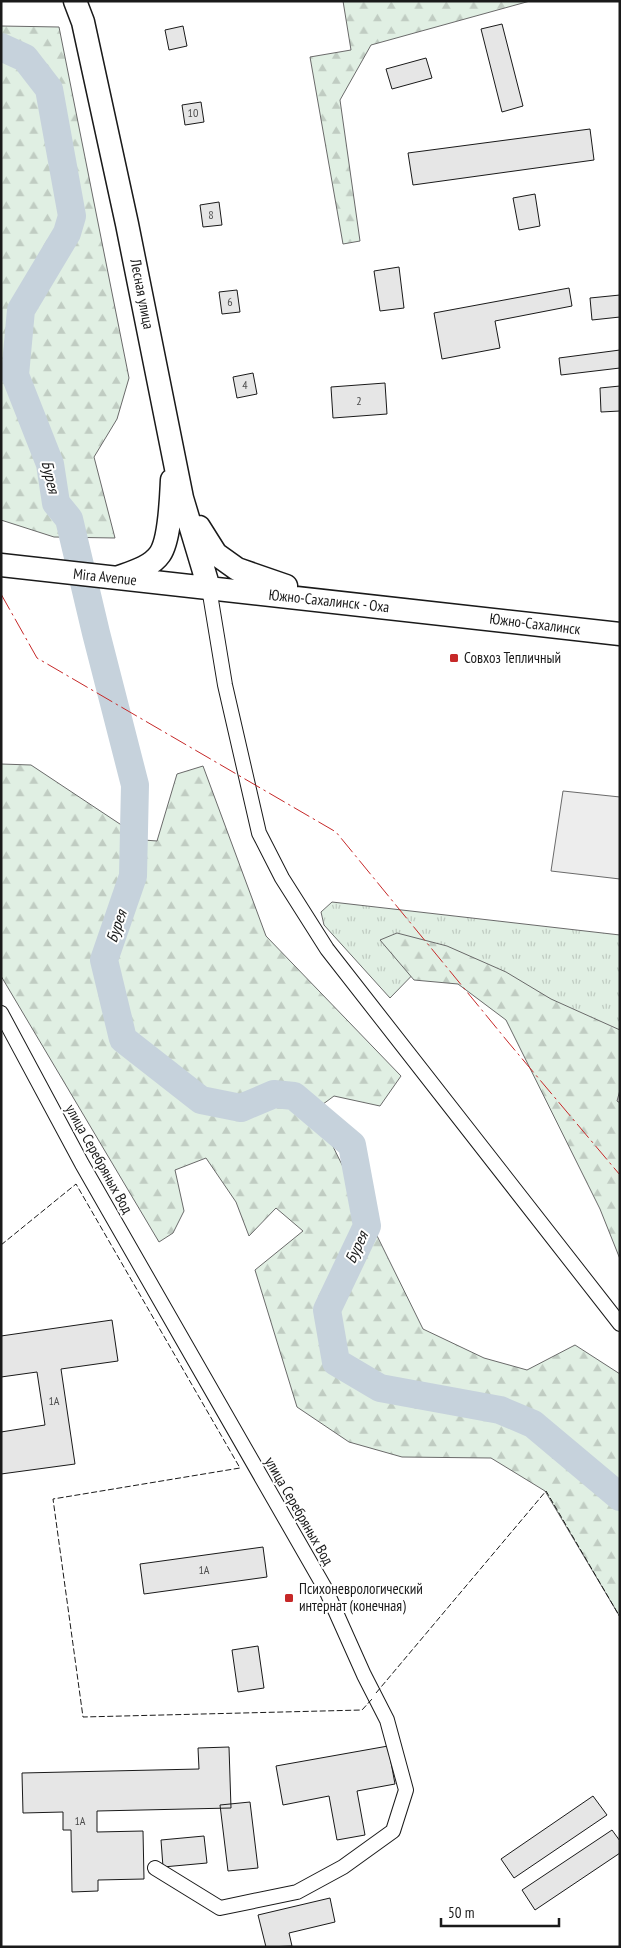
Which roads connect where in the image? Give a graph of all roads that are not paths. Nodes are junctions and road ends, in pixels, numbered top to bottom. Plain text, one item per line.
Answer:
1 (75, 1) edge
2 (174, 454) junction
3 (185, 506) junction
4 (1, 565) edge
5 (109, 578) junction
6 (209, 588) junction
7 (353, 604) junction
8 (450, 614) joint
9 (620, 634) edge
10 (1, 1013) edge
11 (620, 1324) edge
12 (155, 1868) dead end

1 - 2 main road, Лесная улица
2 - 3 main road, Лесная улица
2 - 5 main road
3 - 6 main road, Лесная улица
3 - 7 main road
4 - 5 main road, Mira Avenue
5 - 6 main road, Mira Avenue
6 - 7 main road, Южно-Сахалинск - Оха
6 - 11 street
7 - 8 main road, Южно-Сахалинск - Оха
8 - 9 main road, Южно-Сахалинск
10 - 12 street, улица Серебряных Вод

